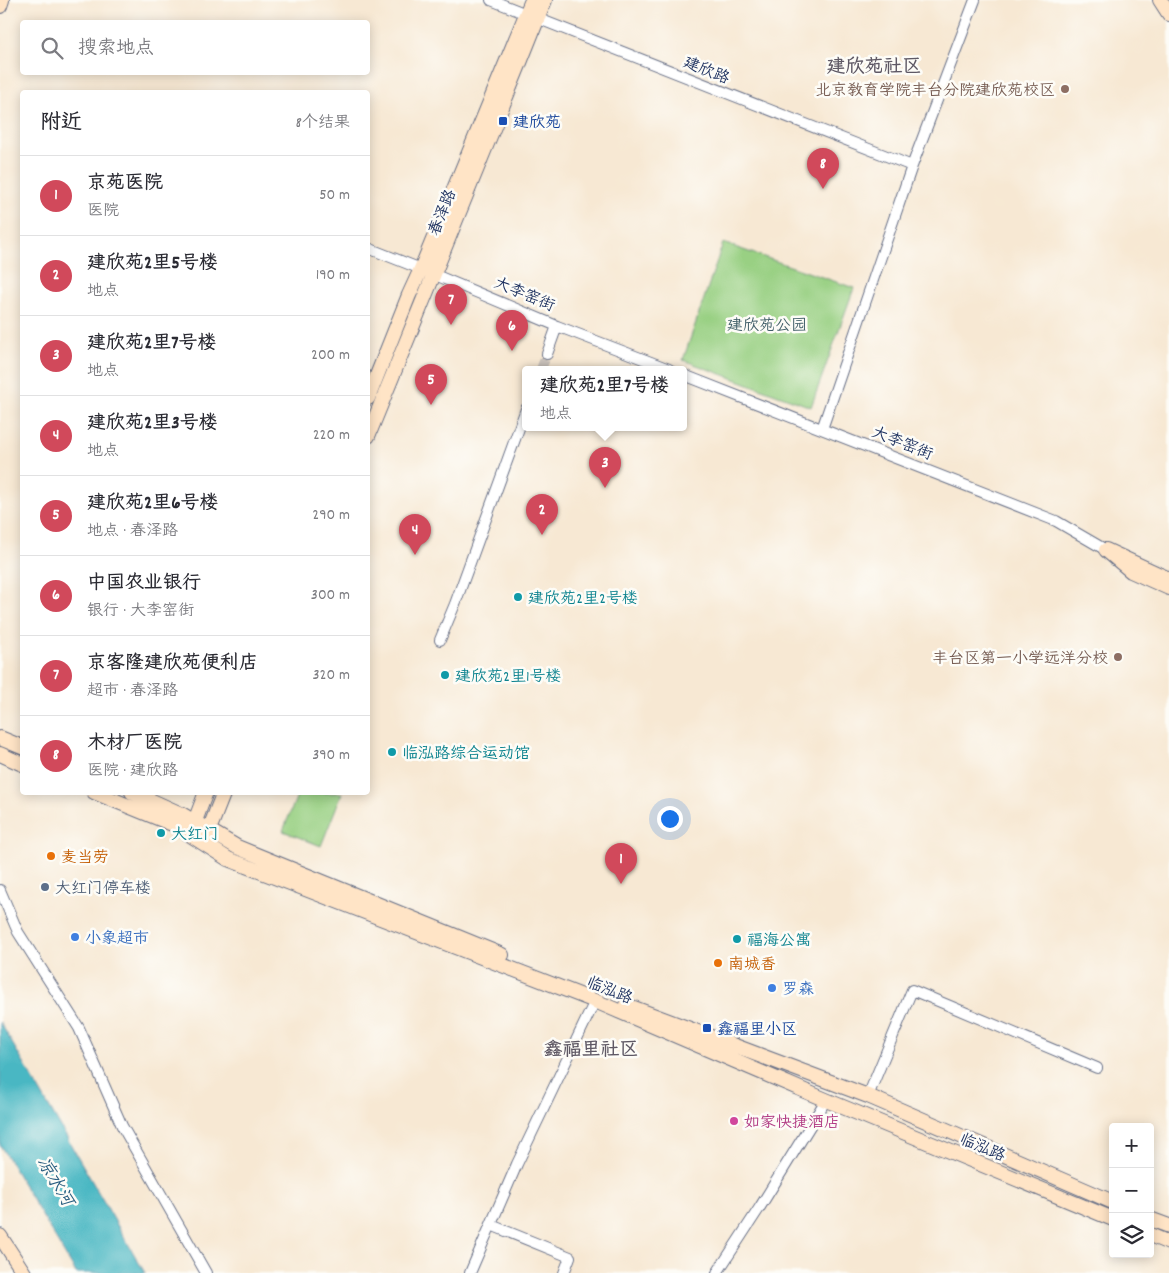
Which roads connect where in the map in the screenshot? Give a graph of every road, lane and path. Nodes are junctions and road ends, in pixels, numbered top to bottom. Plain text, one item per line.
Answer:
1 (2, 0) edge
2 (492, 0) edge
3 (532, 0) edge
4 (545, 0) edge
5 (975, 0) edge
6 (1160, 0) edge
7 (0, 6) edge
8 (1169, 14) edge
9 (532, 16) junction
10 (912, 166) junction
11 (370, 249) edge
12 (427, 272) junction
13 (558, 326) junction
14 (547, 354) tunnel mouth
15 (662, 366) edge
16 (687, 376) edge
17 (370, 393) edge
18 (522, 420) edge
19 (822, 429) junction
20 (370, 430) edge
21 (1106, 550) junction
22 (1169, 579) edge
23 (1169, 588) edge
24 (440, 640) dead end
25 (0, 738) edge
26 (20, 746) edge
27 (0, 754) edge
28 (20, 763) edge
29 (101, 795) edge
30 (139, 795) edge
31 (205, 795) edge
32 (223, 795) edge
33 (195, 821) junction
34 (209, 830) junction
35 (195, 838) junction
36 (0, 890) edge
37 (595, 1002) junction
38 (1097, 1068) dead end
39 (868, 1096) junction
40 (826, 1100) junction
41 (1109, 1200) edge
42 (1109, 1217) edge
43 (1154, 1220) edge
44 (490, 1225) junction
45 (1169, 1226) edge
46 (0, 1236) edge
47 (1154, 1237) edge
48 (1169, 1243) edge
49 (24, 1273) edge
50 (206, 1273) edge
51 (470, 1273) edge
52 (564, 1273) edge
53 (717, 1273) edge

1 - 7 main road
2 - 9 street, 建欣路
3 - 9 main road, 春泽路
4 - 9 main road, 春泽路
5 - 10 street
6 - 8 main road
9 - 10 street, 建欣路
9 - 12 main road, 春泽路
10 - 19 street
11 - 12 street, 大李窑街
12 - 13 street, 大李窑街
12 - 17 main road, 春泽路
12 - 20 main road, 春泽路
13 - 14 street
13 - 15 street, 大李窑街
16 - 19 street, 大李窑街
18 - 24 street
19 - 21 street, 大李窑街
21 - 22 main road, 大李窑街
21 - 23 main road, 大李窑街
25 - 26 main road
27 - 28 main road
29 - 35 main road, 临泓路
30 - 33 main road, 临泓路
31 - 33 main road
32 - 34 main road
33 - 34 main road, 临泓路
33 - 35 main road
34 - 35 main road
34 - 39 main road, 临泓路
35 - 37 main road, 临泓路
36 - 50 street
37 - 40 main road, 临泓路
37 - 44 street
38 - 39 street
39 - 41 main road, 临泓路
40 - 42 main road, 临泓路
40 - 53 street
43 - 45 main road
44 - 51 street
44 - 52 street
46 - 49 main road
47 - 48 main road

